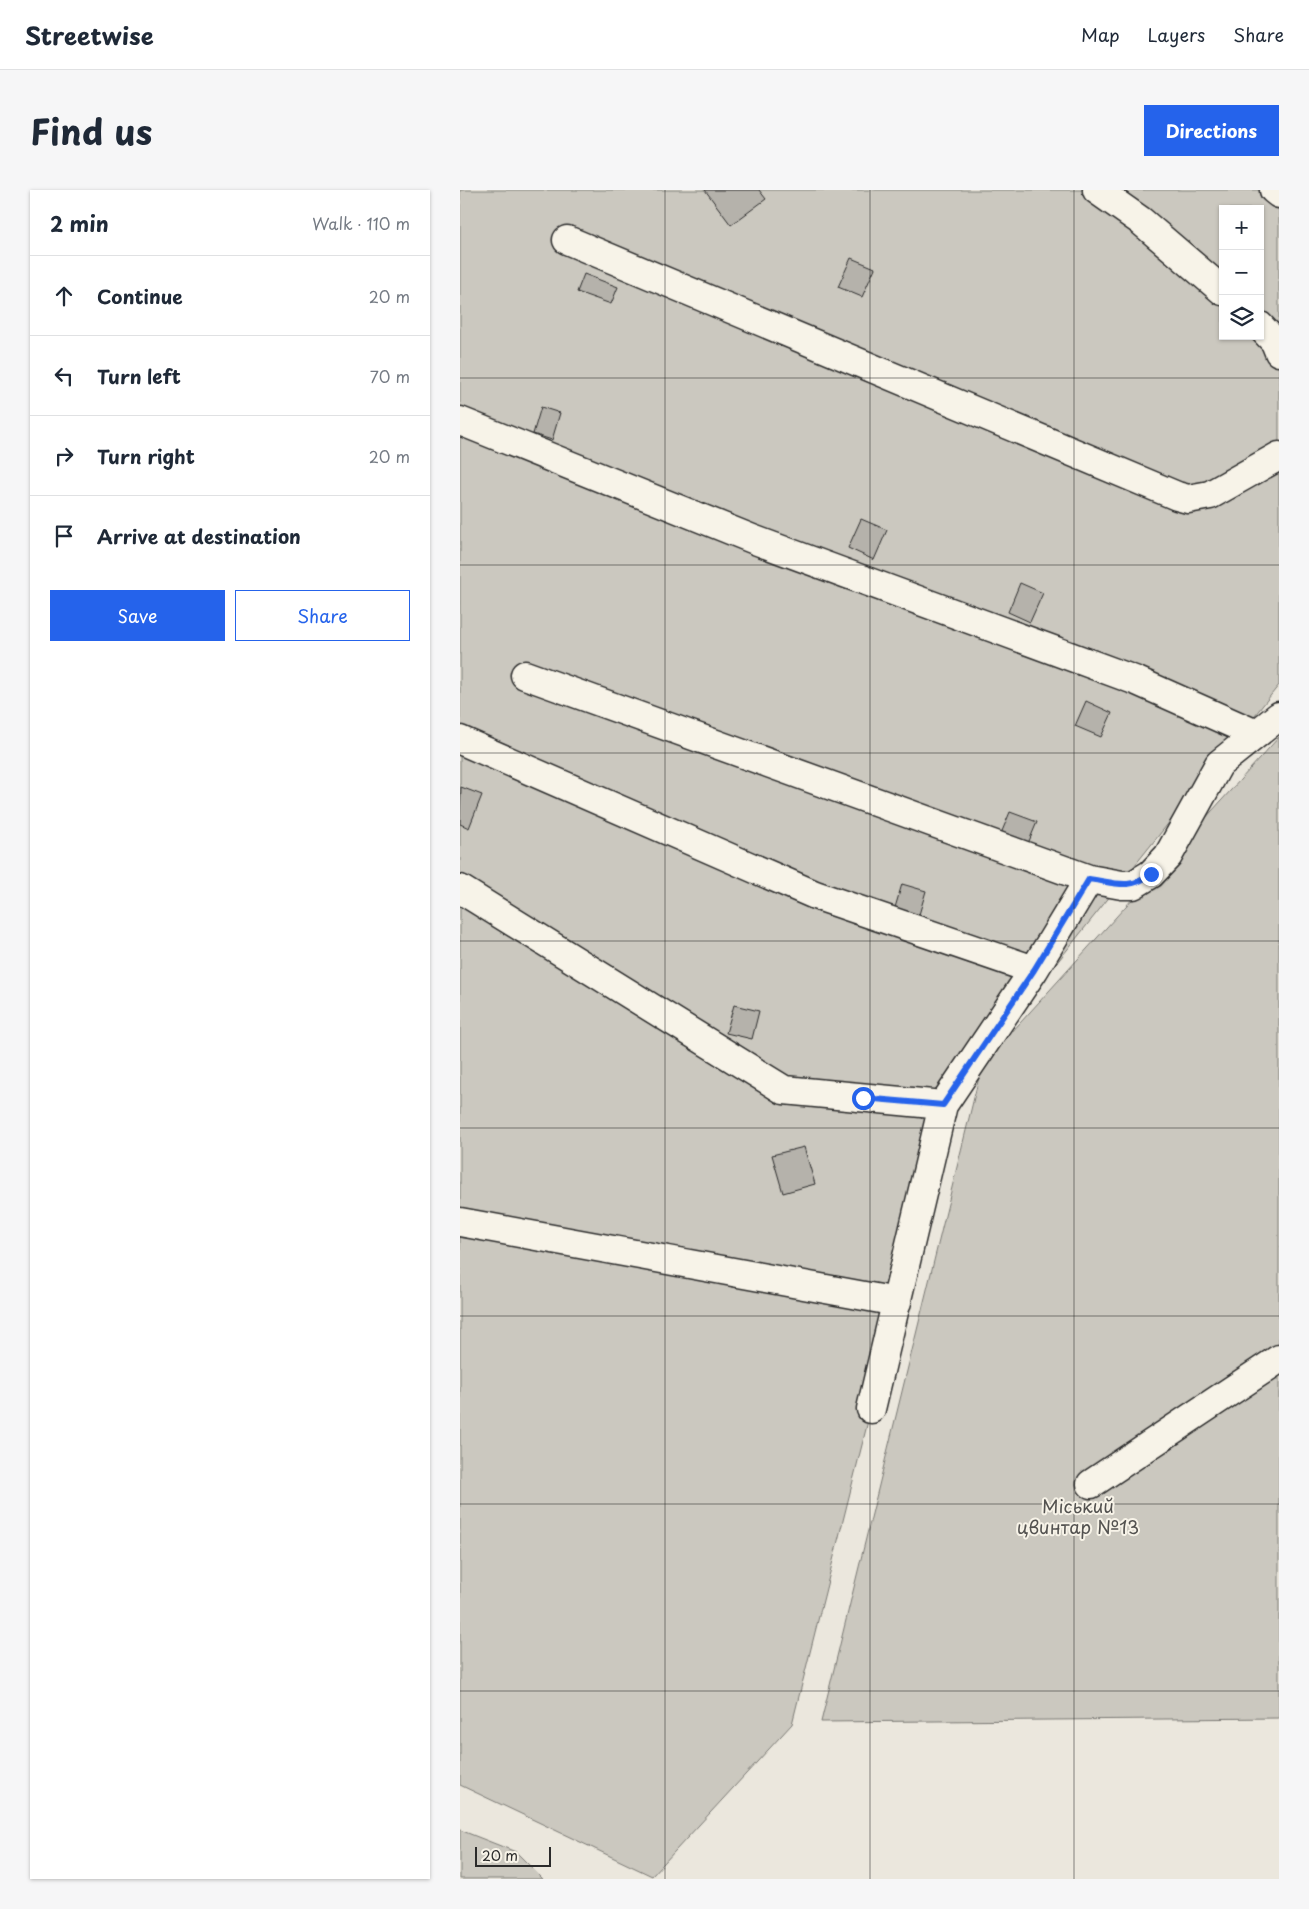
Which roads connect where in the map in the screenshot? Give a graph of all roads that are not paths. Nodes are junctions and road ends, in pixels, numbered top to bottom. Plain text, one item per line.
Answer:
1 (1097, 190) edge
2 (1274, 190) edge
3 (1279, 194) edge
4 (567, 240) dead end
5 (1219, 287) edge
6 (1264, 331) edge
7 (1279, 352) edge
8 (460, 421) edge
9 (1279, 456) edge
10 (525, 675) dead end
11 (1279, 716) edge
12 (1256, 734) junction
13 (460, 740) edge
14 (1089, 879) junction
15 (460, 889) edge
16 (1034, 970) junction
17 (943, 1105) junction
18 (460, 1222) edge
19 (896, 1302) junction
20 (1279, 1359) edge
21 (872, 1409) dead end
22 (1092, 1484) dead end

1 - 5 street
2 - 3 street
4 - 9 street
6 - 7 street
8 - 12 street
10 - 14 street
11 - 12 street
12 - 14 street
13 - 16 street
14 - 16 street
15 - 17 street
16 - 17 street
17 - 19 street
18 - 19 street
19 - 21 street
20 - 22 street

